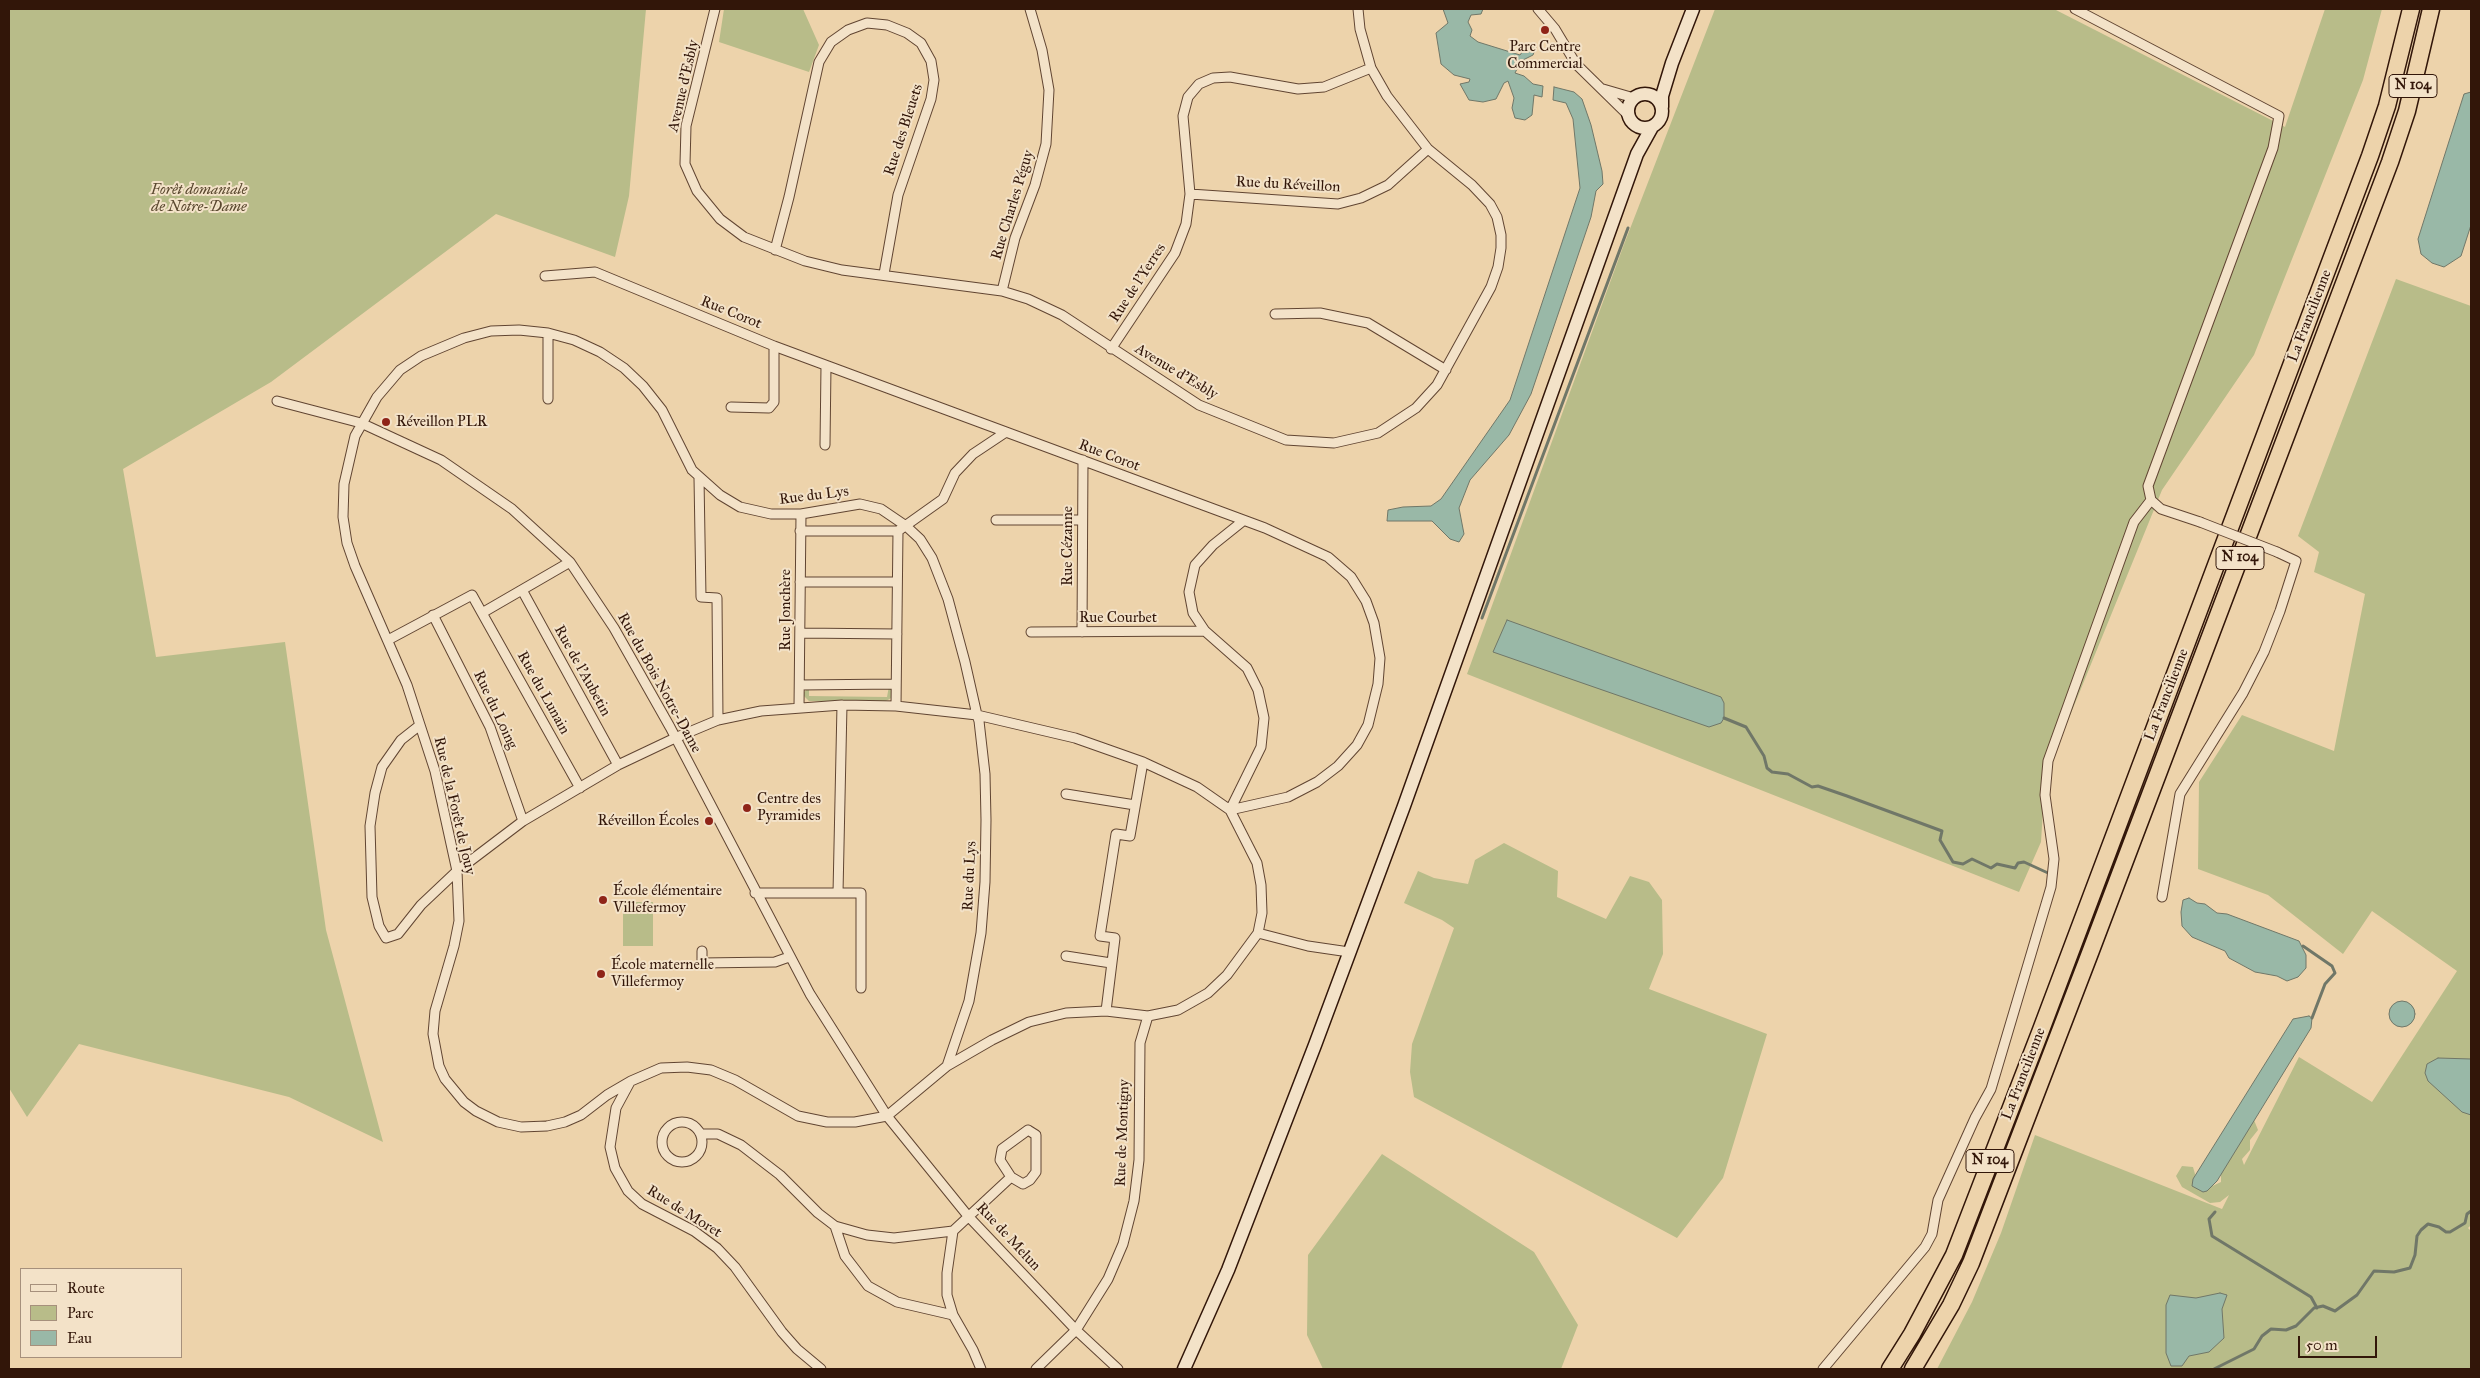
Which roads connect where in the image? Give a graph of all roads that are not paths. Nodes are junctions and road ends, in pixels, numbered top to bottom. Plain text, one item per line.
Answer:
1 (714, 9) edge
2 (1030, 9) edge
3 (1358, 9) edge
4 (1538, 9) edge
5 (1693, 9) edge
6 (2075, 9) edge
7 (2411, 9) edge
8 (2431, 9) edge
9 (1672, 63) junction
10 (1371, 68) junction
11 (1601, 89) junction
12 (1639, 96) junction
13 (1662, 107) junction
14 (1631, 120) junction
15 (1652, 126) junction
16 (1428, 149) junction
17 (1637, 154) junction
18 (1190, 194) junction
19 (775, 250) junction
20 (884, 274) junction
21 (545, 276) dead end
22 (1002, 291) junction
23 (1275, 314) dead end
24 (548, 333) junction
25 (774, 346) junction
26 (1111, 349) junction
27 (826, 366) junction
28 (1446, 370) junction
29 (548, 398) dead end
30 (277, 401) dead end
31 (731, 408) dead end
32 (361, 423) junction
33 (1006, 432) junction
34 (825, 445) dead end
35 (1082, 460) junction
36 (699, 478) junction
37 (2151, 500) junction
38 (801, 514) junction
39 (996, 520) dead end
40 (1082, 520) junction
41 (1244, 521) junction
42 (906, 526) junction
43 (800, 531) junction
44 (898, 532) junction
45 (570, 562) junction
46 (800, 582) junction
47 (897, 582) junction
48 (522, 590) junction
49 (482, 613) junction
50 (434, 615) junction
51 (1205, 631) junction
52 (1031, 632) dead end
53 (1082, 632) junction
54 (800, 633) junction
55 (897, 634) junction
56 (388, 640) junction
57 (896, 684) junction
58 (800, 685) junction
59 (842, 705) junction
60 (896, 706) junction
61 (799, 707) junction
62 (977, 715) junction
63 (718, 720) junction
64 (420, 725) junction
65 (676, 738) junction
66 (1144, 762) junction
67 (618, 765) junction
68 (580, 788) junction
69 (1066, 794) dead end
70 (1135, 805) junction
71 (1230, 810) junction
72 (523, 821) junction
73 (458, 871) junction
74 (755, 893) junction
75 (838, 894) junction
76 (2162, 897) dead end
77 (1258, 933) junction
78 (702, 951) dead end
79 (1348, 952) junction
80 (1066, 956) dead end
81 (789, 957) junction
82 (1111, 963) junction
83 (861, 988) dead end
84 (1106, 1012) junction
85 (1148, 1016) junction
86 (947, 1066) junction
87 (631, 1081) junction
88 (887, 1116) junction
89 (701, 1134) junction
90 (1011, 1177) junction
91 (968, 1216) junction
92 (835, 1226) junction
93 (953, 1231) junction
94 (953, 1315) junction
95 (1076, 1330) junction
96 (1182, 1368) edge
97 (821, 1369) edge
98 (981, 1369) edge
99 (1036, 1369) edge
100 (1118, 1369) edge
101 (1823, 1369) edge
102 (1890, 1369) edge
103 (1913, 1369) edge

1 - 19 street, Avenue d'Esbly
2 - 22 street, Rue Charles Péguy
3 - 10 street, Avenue d'Esbly
4 - 11 street
5 - 9 street
6 - 37 street
7 - 102 highway, La Francilienne / N 104
8 - 103 highway, La Francilienne / N 104
9 - 12 street
9 - 13 street
10 - 16 street, Avenue d'Esbly
10 - 18 street, Rue de l'Yerres
11 - 12 street
11 - 14 street
12 - 13 street
12 - 14 street
13 - 15 street
14 - 15 street
14 - 17 street
15 - 17 street
16 - 18 street, Rue du Réveillon
16 - 28 street, Avenue d'Esbly
17 - 79 street
18 - 26 street, Rue de l'Yerres
19 - 20 street, Avenue d'Esbly
19 - 20 street, Rue des Bleuets
20 - 22 street, Avenue d'Esbly
21 - 25 street, Rue Corot
22 - 26 street, Avenue d'Esbly
23 - 28 street
24 - 29 street
24 - 32 street, Rue du Lys
24 - 36 street, Rue du Lys
25 - 27 street, Rue Corot
25 - 31 street
26 - 28 street, Avenue d'Esbly
27 - 33 street, Rue Corot
27 - 34 street
30 - 32 street, Rue du Bois Notre-Dame
32 - 45 street, Rue du Bois Notre-Dame
32 - 56 street, Rue de la Forêt de Jouy
33 - 35 street, Rue Corot
33 - 42 street
35 - 40 street, Rue Cézanne
35 - 41 street, Rue Corot
36 - 38 street, Rue du Lys
36 - 63 street
37 - 76 street, bridge
37 - 101 street
38 - 42 street, Rue du Lys
38 - 43 street, Rue Jonchère
39 - 40 street
40 - 53 street, Rue Cézanne
41 - 51 street
41 - 71 street, Rue Corot
42 - 44 street
42 - 62 street, Rue du Lys
43 - 44 street
43 - 46 street, Rue Jonchère
44 - 47 street
45 - 48 street
45 - 65 street, Rue du Bois Notre-Dame
46 - 47 street
46 - 54 street, Rue Jonchère
47 - 55 street
48 - 49 street
48 - 67 street, Rue de l'Aubetin
49 - 50 street, Rue du Lunain
49 - 68 street, Rue du Lunain
50 - 56 street
50 - 72 street, Rue du Loing
51 - 53 street, Rue Courbet
51 - 71 street
52 - 53 street, Rue Courbet
54 - 55 street
54 - 58 street, Rue Jonchère
55 - 57 street
56 - 64 street, Rue de la Forêt de Jouy
57 - 58 street
57 - 60 street
58 - 61 street, Rue Jonchère
59 - 60 street
59 - 61 street
59 - 75 street
60 - 62 street
61 - 63 street
62 - 66 street
62 - 86 street, Rue du Lys
63 - 65 street
64 - 73 street, Rue de la Forêt de Jouy
64 - 73 street
65 - 67 street
65 - 74 street, Rue du Bois Notre-Dame
66 - 70 street
66 - 71 street
67 - 68 street
68 - 72 street
69 - 70 street
70 - 82 street
71 - 77 street
72 - 73 street
73 - 87 street, Rue de la Forêt de Jouy
74 - 75 street
74 - 81 street, Rue du Bois Notre-Dame
75 - 83 street
77 - 79 street
77 - 85 street
78 - 81 street
79 - 96 street
80 - 82 street
81 - 88 street, Rue du Bois Notre-Dame
82 - 84 street
84 - 85 street
84 - 86 street
85 - 95 street, Rue de Montigny
86 - 88 street
87 - 88 street, Rue de la Forêt de Jouy
87 - 97 street, Rue de Moret
88 - 91 street, Rue de Melun
89 - 89 street
89 - 92 street
90 - 90 street
90 - 91 street
91 - 93 street
91 - 95 street, Rue de Melun
92 - 93 street
92 - 94 street
93 - 94 street
94 - 98 street
95 - 99 street
95 - 100 street, Rue de Melun

